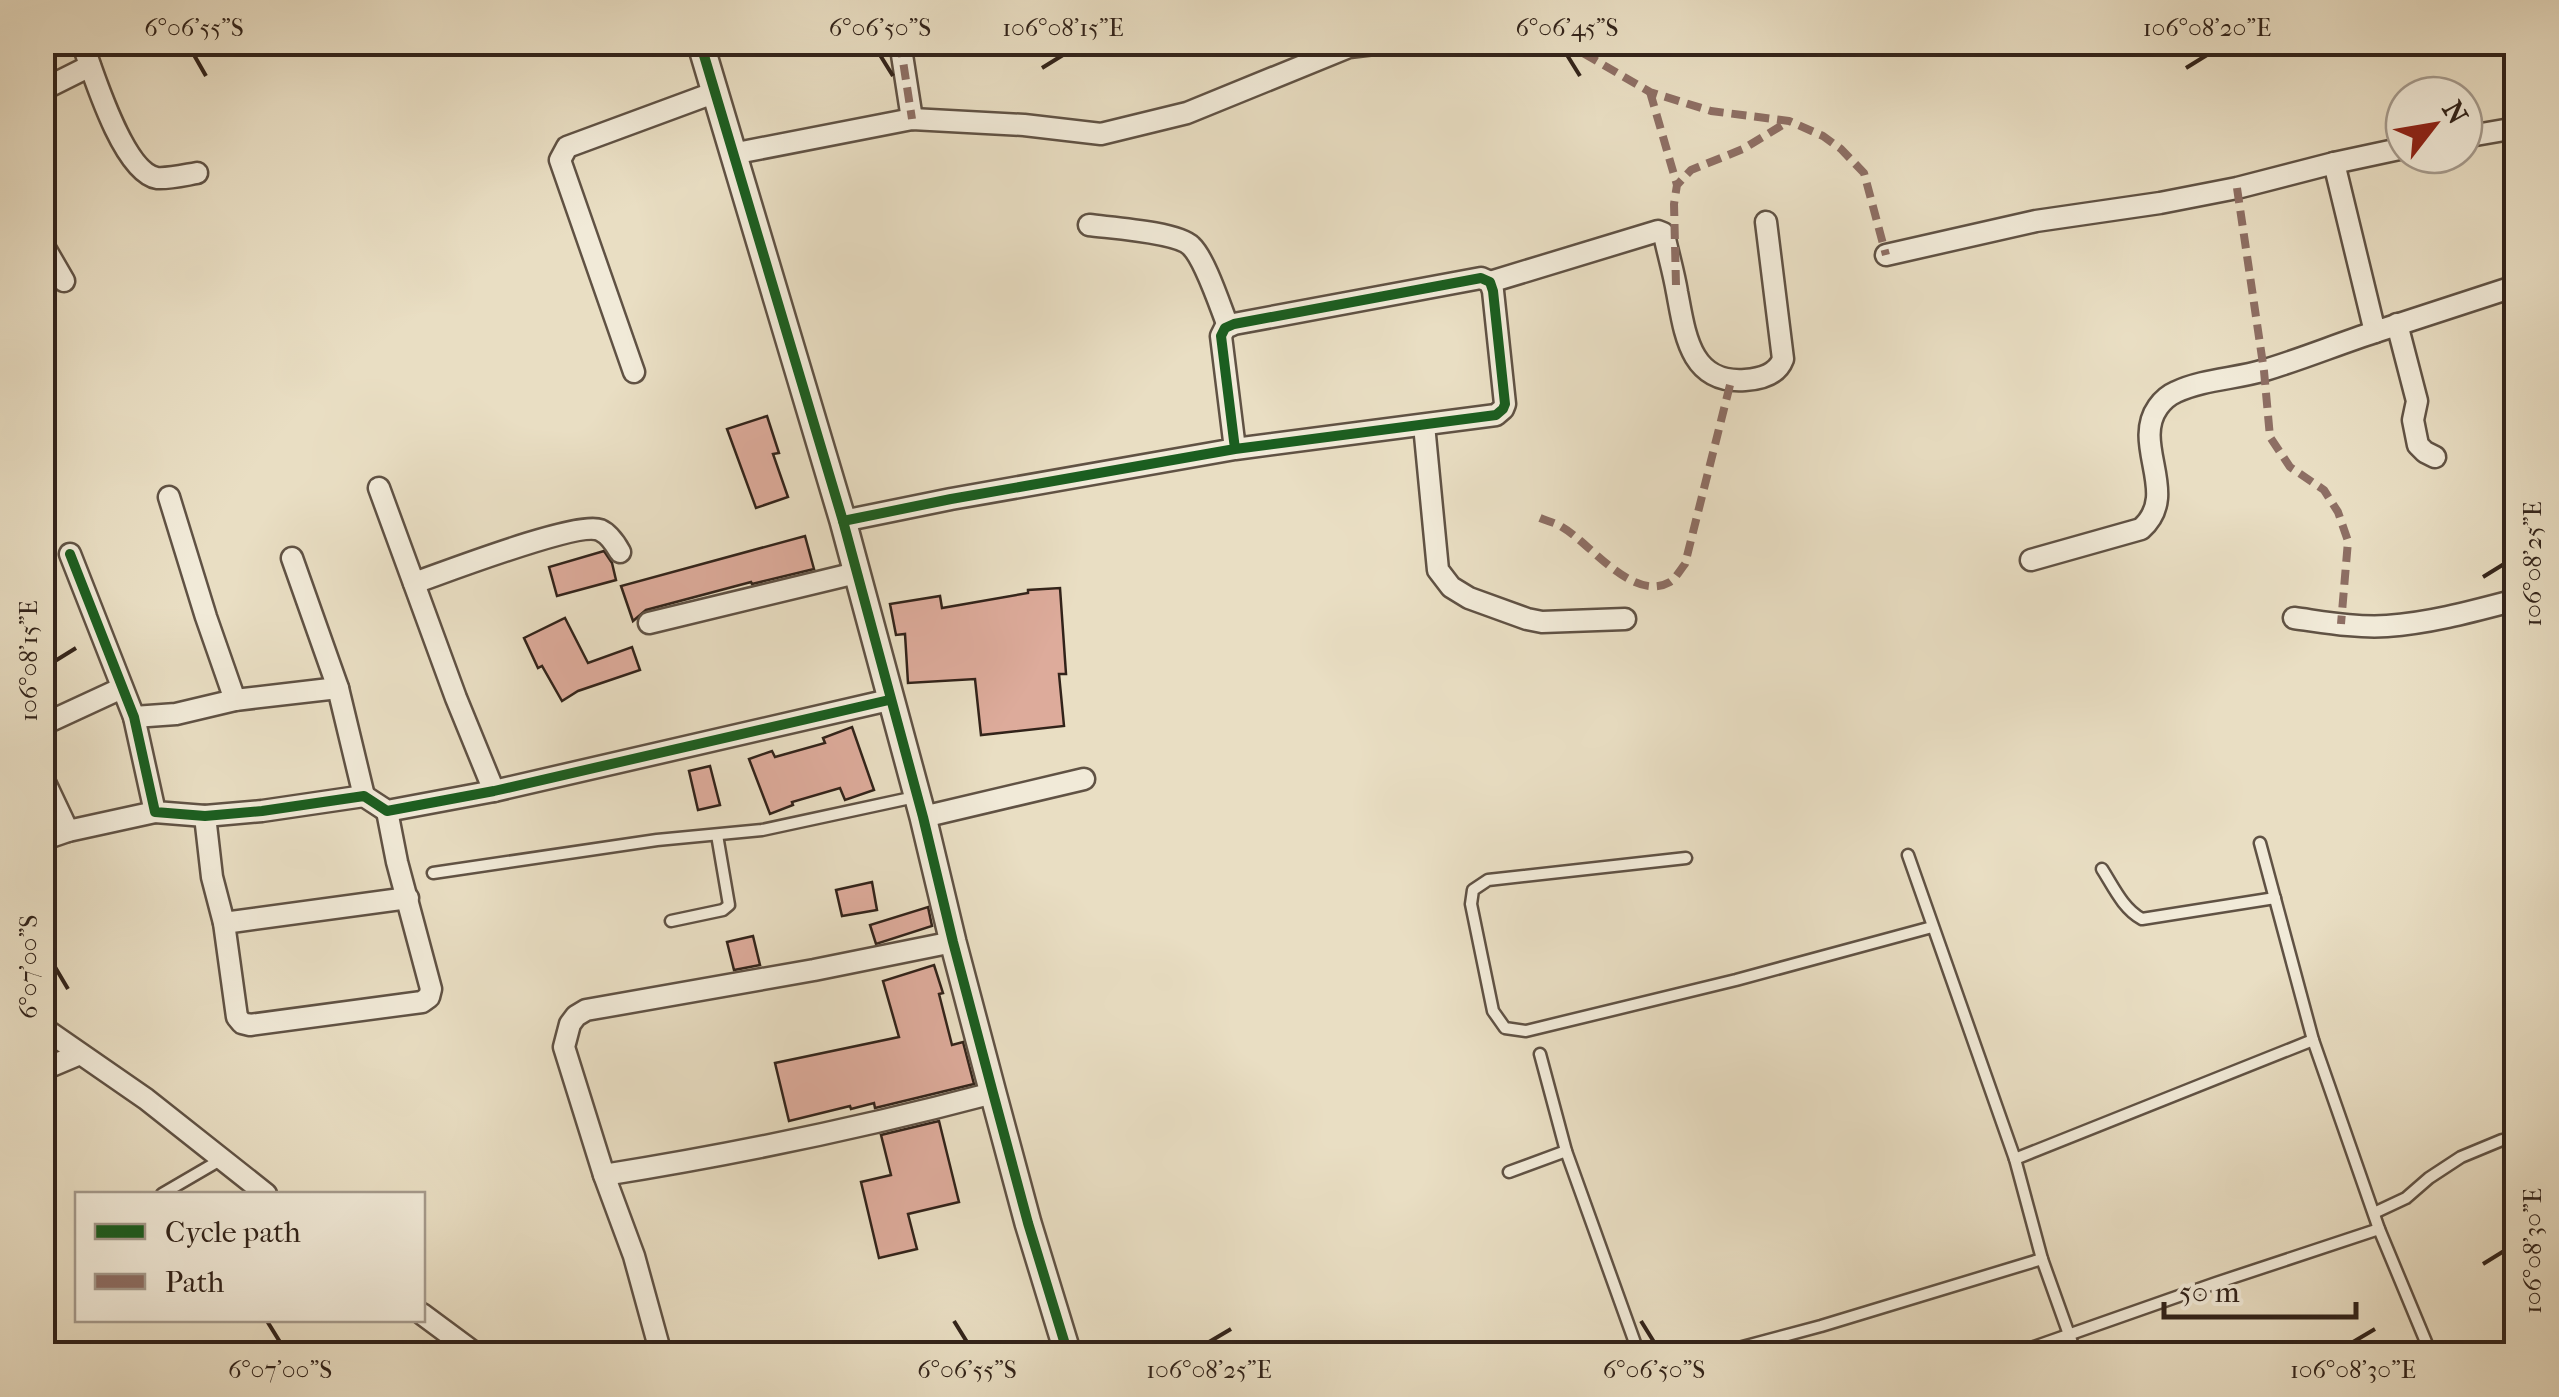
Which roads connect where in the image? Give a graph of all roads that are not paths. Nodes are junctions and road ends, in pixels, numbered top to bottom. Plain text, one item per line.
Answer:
1 (82, 42) edge
2 (700, 42) edge
3 (900, 42) edge
4 (1391, 42) edge
5 (90, 66) junction
6 (42, 90) edge
7 (716, 92) junction
8 (912, 119) junction
9 (2516, 128) edge
10 (2484, 134) edge
11 (2384, 152) edge
12 (732, 154) junction
13 (2334, 163) junction
14 (197, 173) dead end
15 (1766, 222) dead end
16 (1089, 225) dead end
17 (42, 243) edge
18 (1886, 255) dead end
19 (64, 281) dead end
20 (1490, 282) junction
21 (2516, 286) edge
22 (2397, 324) junction
23 (1228, 326) junction
24 (2374, 332) junction
25 (634, 372) dead end
26 (1424, 425) junction
27 (1234, 449) junction
28 (2435, 457) dead end
29 (378, 488) dead end
30 (169, 497) dead end
31 (843, 521) junction
32 (620, 552) dead end
33 (70, 554) dead end
34 (292, 558) dead end
35 (2032, 560) dead end
36 (856, 573) junction
37 (414, 584) junction
38 (2516, 606) edge
39 (2294, 618) dead end
40 (1625, 619) dead end
41 (649, 622) dead end
42 (122, 688) junction
43 (338, 688) junction
44 (236, 700) junction
45 (890, 700) junction
46 (134, 717) junction
47 (42, 725) edge
48 (42, 776) edge
49 (1084, 779) dead end
50 (494, 791) junction
51 (364, 796) junction
52 (919, 806) junction
53 (155, 812) junction
54 (388, 812) junction
55 (204, 816) junction
56 (68, 832) junction
57 (717, 834) junction
58 (42, 840) edge
59 (2260, 843) dead end
60 (1908, 855) dead end
61 (1686, 858) dead end
62 (2102, 869) dead end
63 (432, 874) dead end
64 (408, 898) junction
65 (2275, 898) junction
66 (670, 922) dead end
67 (224, 923) junction
68 (1932, 927) junction
69 (953, 942) junction
70 (42, 1027) edge
71 (2313, 1040) junction
72 (80, 1054) junction
73 (1540, 1054) dead end
74 (42, 1070) edge
75 (993, 1094) junction
76 (2502, 1140) dead end
77 (1566, 1151) junction
78 (2014, 1158) junction
79 (223, 1159) junction
80 (1509, 1172) dead end
81 (604, 1175) junction
82 (165, 1192) edge
83 (264, 1192) edge
84 (2374, 1213) junction
85 (2379, 1229) junction
86 (2042, 1259) junction
87 (425, 1316) edge
88 (2070, 1336) junction
89 (469, 1353) edge
90 (660, 1354) edge
91 (1068, 1354) edge
92 (1639, 1354) edge
93 (1716, 1354) edge
94 (2014, 1354) edge
95 (2076, 1354) edge
96 (2431, 1354) edge

1 - 5 street
2 - 7 street
3 - 8 street
4 - 8 street
5 - 6 street
5 - 14 street
7 - 12 street
7 - 25 street
8 - 12 street
9 - 10 street
11 - 13 street
12 - 31 street
13 - 18 street
13 - 24 street
15 - 20 street
16 - 23 street
17 - 19 street
20 - 23 street
20 - 26 street
21 - 22 street
22 - 24 street
22 - 28 street
23 - 27 street
24 - 35 street
26 - 27 street
26 - 40 street
27 - 31 street
29 - 37 street
30 - 44 street
31 - 36 street
32 - 37 street
33 - 42 street
34 - 43 street
36 - 41 street
36 - 45 street
37 - 50 street
38 - 39 street
42 - 46 street
42 - 47 street
43 - 44 street
43 - 51 street
44 - 46 street
45 - 50 street
45 - 52 street
46 - 53 street
48 - 56 street
49 - 52 street
50 - 54 street
51 - 54 street
51 - 55 street
52 - 57 lane
52 - 69 street
53 - 55 street
53 - 56 street
54 - 64 street
55 - 67 street
56 - 58 street
57 - 63 lane
57 - 66 lane
59 - 65 lane
60 - 68 lane
61 - 68 lane
62 - 65 lane
64 - 67 street
64 - 67 street
65 - 71 lane
68 - 78 lane
69 - 75 street
69 - 81 street
70 - 72 street
71 - 78 lane
71 - 84 lane
72 - 74 street
72 - 79 street
73 - 77 lane
75 - 81 street
75 - 91 street
76 - 84 lane
77 - 80 lane
77 - 92 lane
78 - 86 lane
79 - 82 lane
79 - 83 street
81 - 90 street
84 - 85 lane
85 - 88 lane
85 - 96 lane
86 - 88 lane
86 - 93 lane
87 - 89 street
88 - 94 lane
88 - 95 lane

